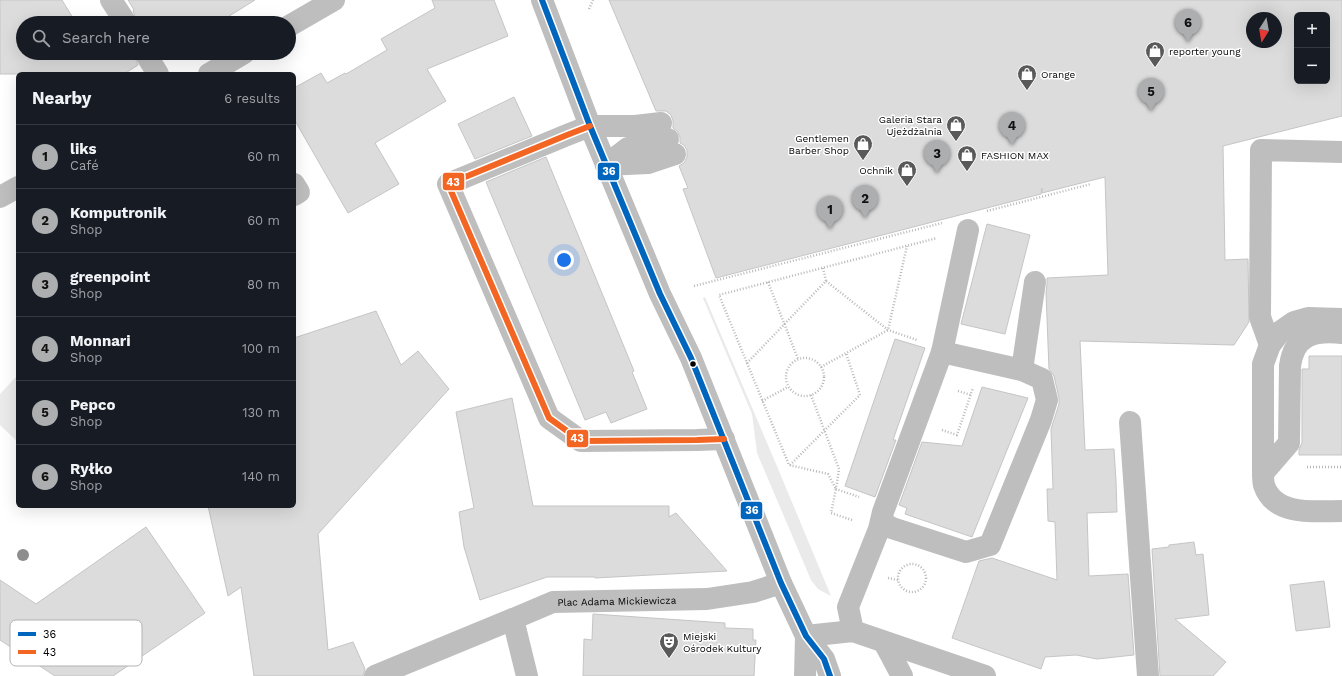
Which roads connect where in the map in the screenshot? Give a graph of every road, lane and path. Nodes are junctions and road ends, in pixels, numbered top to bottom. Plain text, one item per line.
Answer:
1 (111, 0) edge
2 (334, 0) edge
3 (542, 0) edge
4 (593, 0) edge
5 (589, 9) dead end
6 (121, 16) edge
7 (296, 22) edge
8 (149, 60) edge
9 (157, 72) edge
10 (590, 126) junction
11 (1342, 152) edge
12 (606, 165) junction
13 (1091, 184) dead end
14 (16, 188) edge
15 (0, 197) edge
16 (984, 212) dead end
17 (946, 222) dead end
18 (968, 230) joint
19 (907, 246) junction
20 (823, 268) junction
21 (826, 281) junction
22 (768, 282) junction
23 (1035, 282) dead end
24 (694, 286) dead end
25 (1342, 319) edge
26 (784, 324) junction
27 (888, 330) junction
28 (1342, 333) edge
29 (923, 342) dead end
30 (1270, 345) junction
31 (942, 352) junction
32 (846, 353) junction
33 (798, 358) junction
34 (981, 361) junction
35 (747, 363) junction
36 (822, 367) junction
37 (1022, 370) junction
38 (788, 387) junction
39 (812, 395) junction
40 (762, 401) junction
41 (1130, 422) dead end
42 (937, 429) dead end
43 (824, 430) junction
44 (724, 439) junction
45 (789, 465) junction
46 (1300, 466) dead end
47 (1342, 467) edge
48 (1263, 472) junction
49 (836, 489) junction
50 (862, 498) dead end
51 (1342, 511) edge
52 (880, 525) junction
53 (782, 583) junction
54 (919, 591) joint
55 (513, 619) junction
56 (853, 631) junction
57 (806, 636) junction
58 (884, 642) junction
59 (375, 676) edge
60 (527, 676) edge
61 (806, 676) edge
62 (830, 676) edge
63 (902, 676) edge
64 (985, 676) edge
65 (1148, 676) edge

1 - 6 street
2 - 7 street
3 - 10 street
4 - 5 path
8 - 9 street
10 - 12 street
10 - 12 street
10 - 44 street
11 - 30 street
12 - 44 street
13 - 16 path
14 - 15 street
17 - 24 path
18 - 19 path
18 - 31 street
19 - 20 path
19 - 27 path
20 - 21 path
20 - 22 path
21 - 26 path
21 - 27 path
22 - 26 path
22 - 35 path
23 - 37 street
25 - 30 street
26 - 33 path
26 - 35 path
27 - 29 path
27 - 32 path
28 - 48 street
30 - 48 street
31 - 34 street
31 - 52 street
32 - 36 path
32 - 43 path
33 - 36 path
33 - 38 path
34 - 37 street
34 - 42 path
35 - 40 path
36 - 39 path
37 - 52 street
38 - 39 path
38 - 40 path
39 - 43 path
40 - 45 path
41 - 65 street
43 - 45 path
43 - 49 path
44 - 53 street
45 - 49 path
46 - 47 path
48 - 51 street
49 - 50 path
49 - 52 path
52 - 56 street
53 - 55 street, Plac Adama Mickiewicza
53 - 57 street
54 - 54 path
55 - 59 street, Plac Adama Mickiewicza
55 - 60 street
56 - 57 street
56 - 58 street
57 - 61 street
57 - 62 street
58 - 63 street
58 - 64 street

